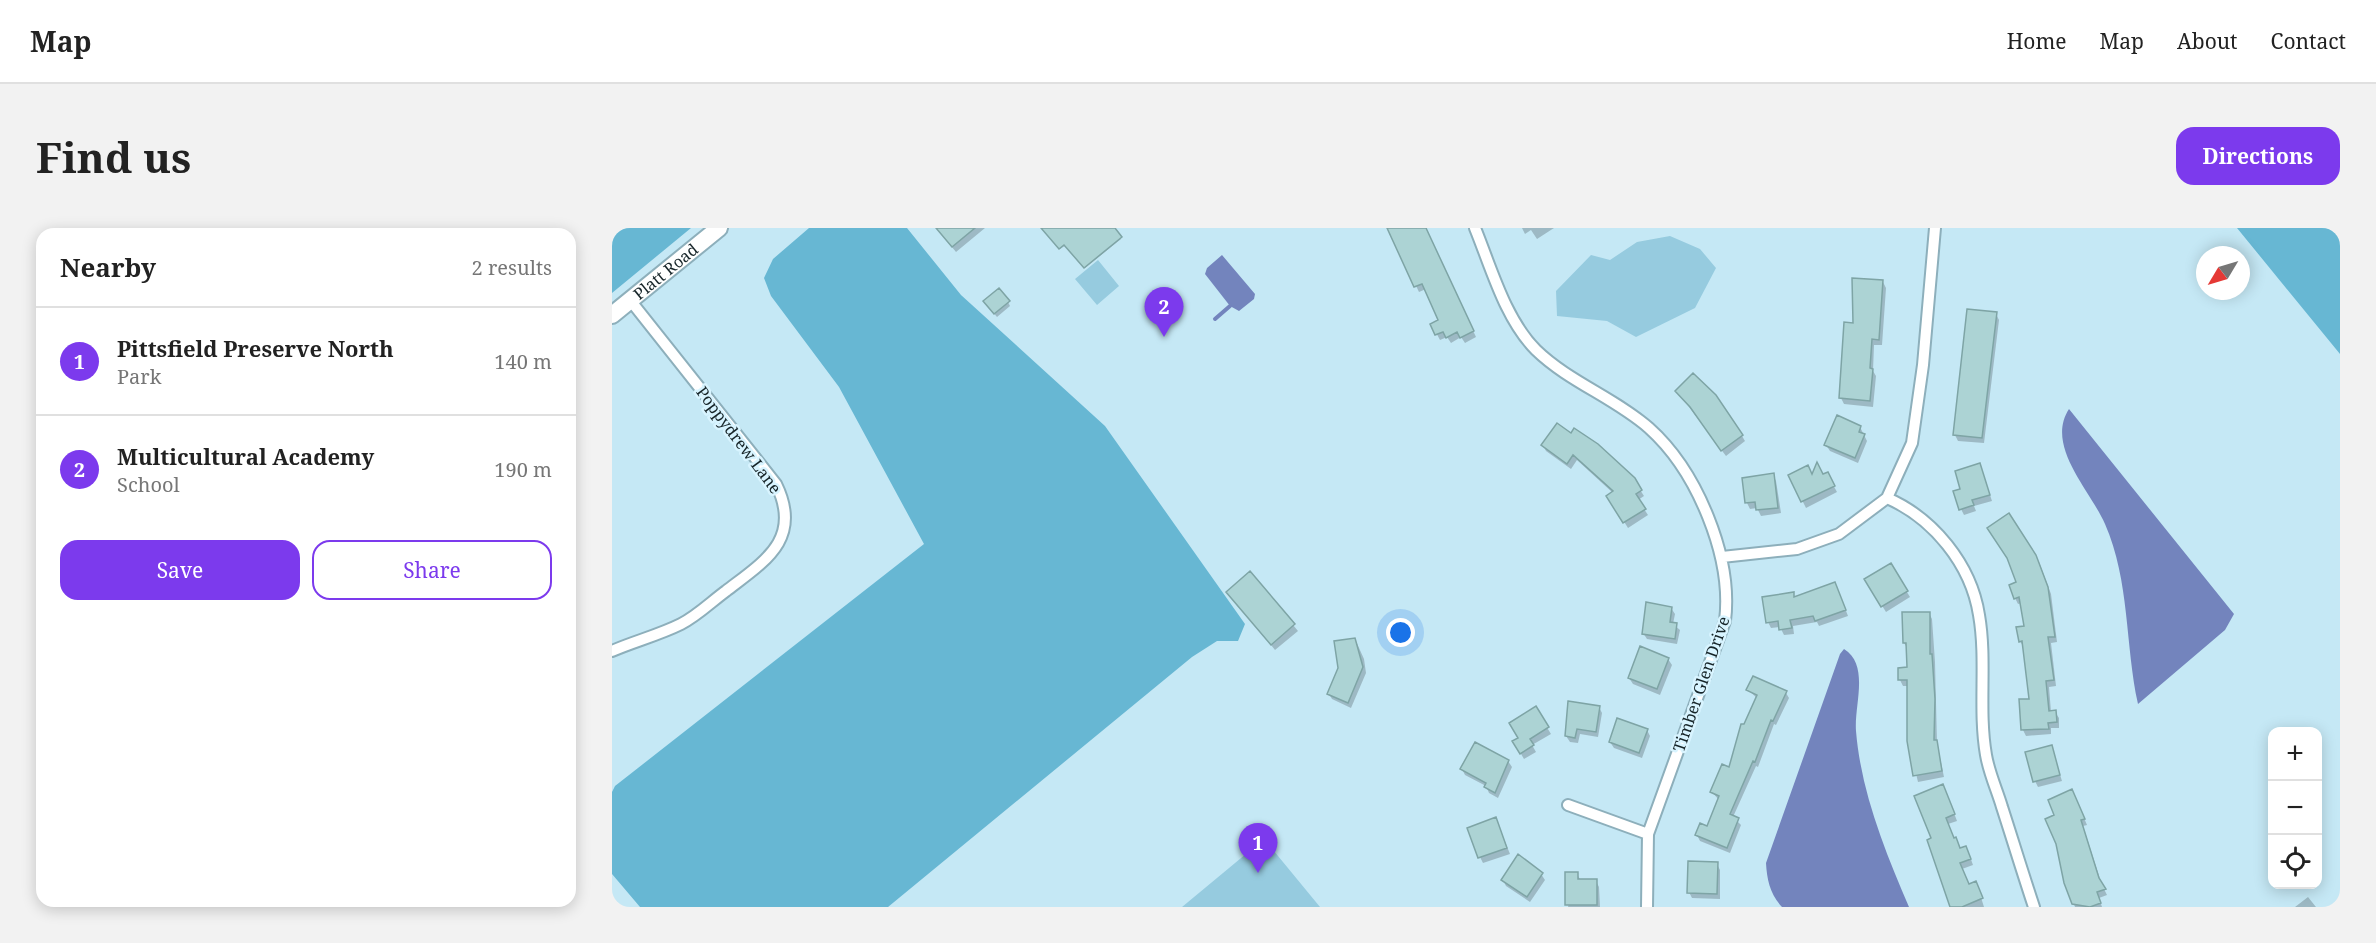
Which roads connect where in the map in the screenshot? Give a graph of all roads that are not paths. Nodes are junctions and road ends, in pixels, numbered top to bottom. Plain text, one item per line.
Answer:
1 (719, 228) edge
2 (1475, 228) edge
3 (1935, 228) edge
4 (630, 300) junction
5 (612, 315) edge
6 (1887, 498) junction
7 (1722, 557) junction
8 (612, 651) edge
9 (1568, 805) dead end
10 (1648, 834) junction
11 (1647, 907) edge
12 (2034, 907) edge

1 - 4 main road, Platt Road
2 - 7 street, Timber Glen Drive
3 - 6 street
4 - 5 main road, Platt Road
4 - 8 street, Poppydrew Lane
6 - 7 street
6 - 12 street
7 - 10 street, Timber Glen Drive
9 - 10 street
10 - 11 street, Timber Glen Drive

